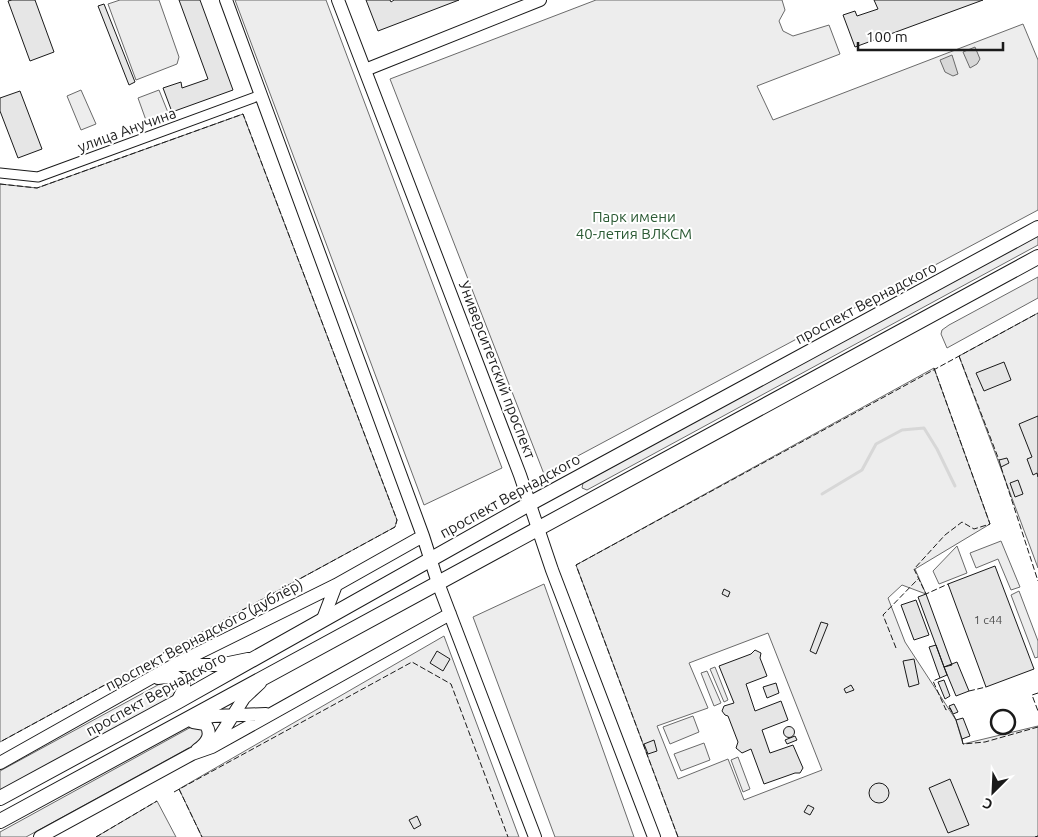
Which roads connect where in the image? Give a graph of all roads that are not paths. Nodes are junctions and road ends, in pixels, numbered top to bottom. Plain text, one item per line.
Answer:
1 (226, 0) edge
2 (338, 0) edge
3 (540, 0) edge
4 (365, 70) junction
5 (261, 95) junction
6 (0, 173) edge
7 (1038, 228) edge
8 (1038, 257) edge
9 (530, 503) junction
10 (539, 529) junction
11 (423, 536) junction
12 (431, 558) junction
13 (438, 583) junction
14 (336, 585) junction
15 (450, 614) junction
16 (323, 620) junction
17 (256, 656) junction
18 (174, 665) junction
19 (270, 674) junction
20 (153, 679) junction
21 (177, 702) junction
22 (271, 714) junction
23 (232, 716) junction
24 (183, 722) junction
25 (212, 747) junction
26 (192, 754) junction
27 (0, 763) edge
28 (0, 798) edge
29 (0, 822) edge
30 (40, 837) edge
31 (535, 837) edge
32 (654, 837) edge

1 - 5 main road
2 - 4 main road, Университетский проспект
3 - 4 main road
4 - 9 main road, Университетский проспект
5 - 6 street, улица Анучина
5 - 11 main road
7 - 9 main road, проспект Вернадского
8 - 10 main road
9 - 10 main road, Университетский проспект
9 - 12 main road, проспект Вернадского
10 - 13 main road
10 - 32 main road, Университетский проспект
11 - 12 main road
11 - 14 main road, проспект Вернадского (дублёр)
12 - 13 main road
12 - 16 main road, проспект Вернадского
13 - 15 main road
13 - 19 main road
14 - 16 main road
14 - 18 main road, проспект Вернадского (дублёр)
15 - 22 main road
15 - 31 main road
16 - 17 main road, проспект Вернадского
17 - 18 main road
17 - 21 main road, проспект Вернадского
18 - 20 main road, проспект Вернадского (дублёр)
19 - 23 main road
19 - 24 main road
20 - 21 main road
20 - 27 main road, проспект Вернадского (дублёр)
21 - 28 main road, проспект Вернадского
22 - 23 main road
22 - 25 main road
23 - 24 main road
23 - 25 main road
24 - 26 main road
24 - 29 main road
25 - 26 main road
26 - 30 main road

